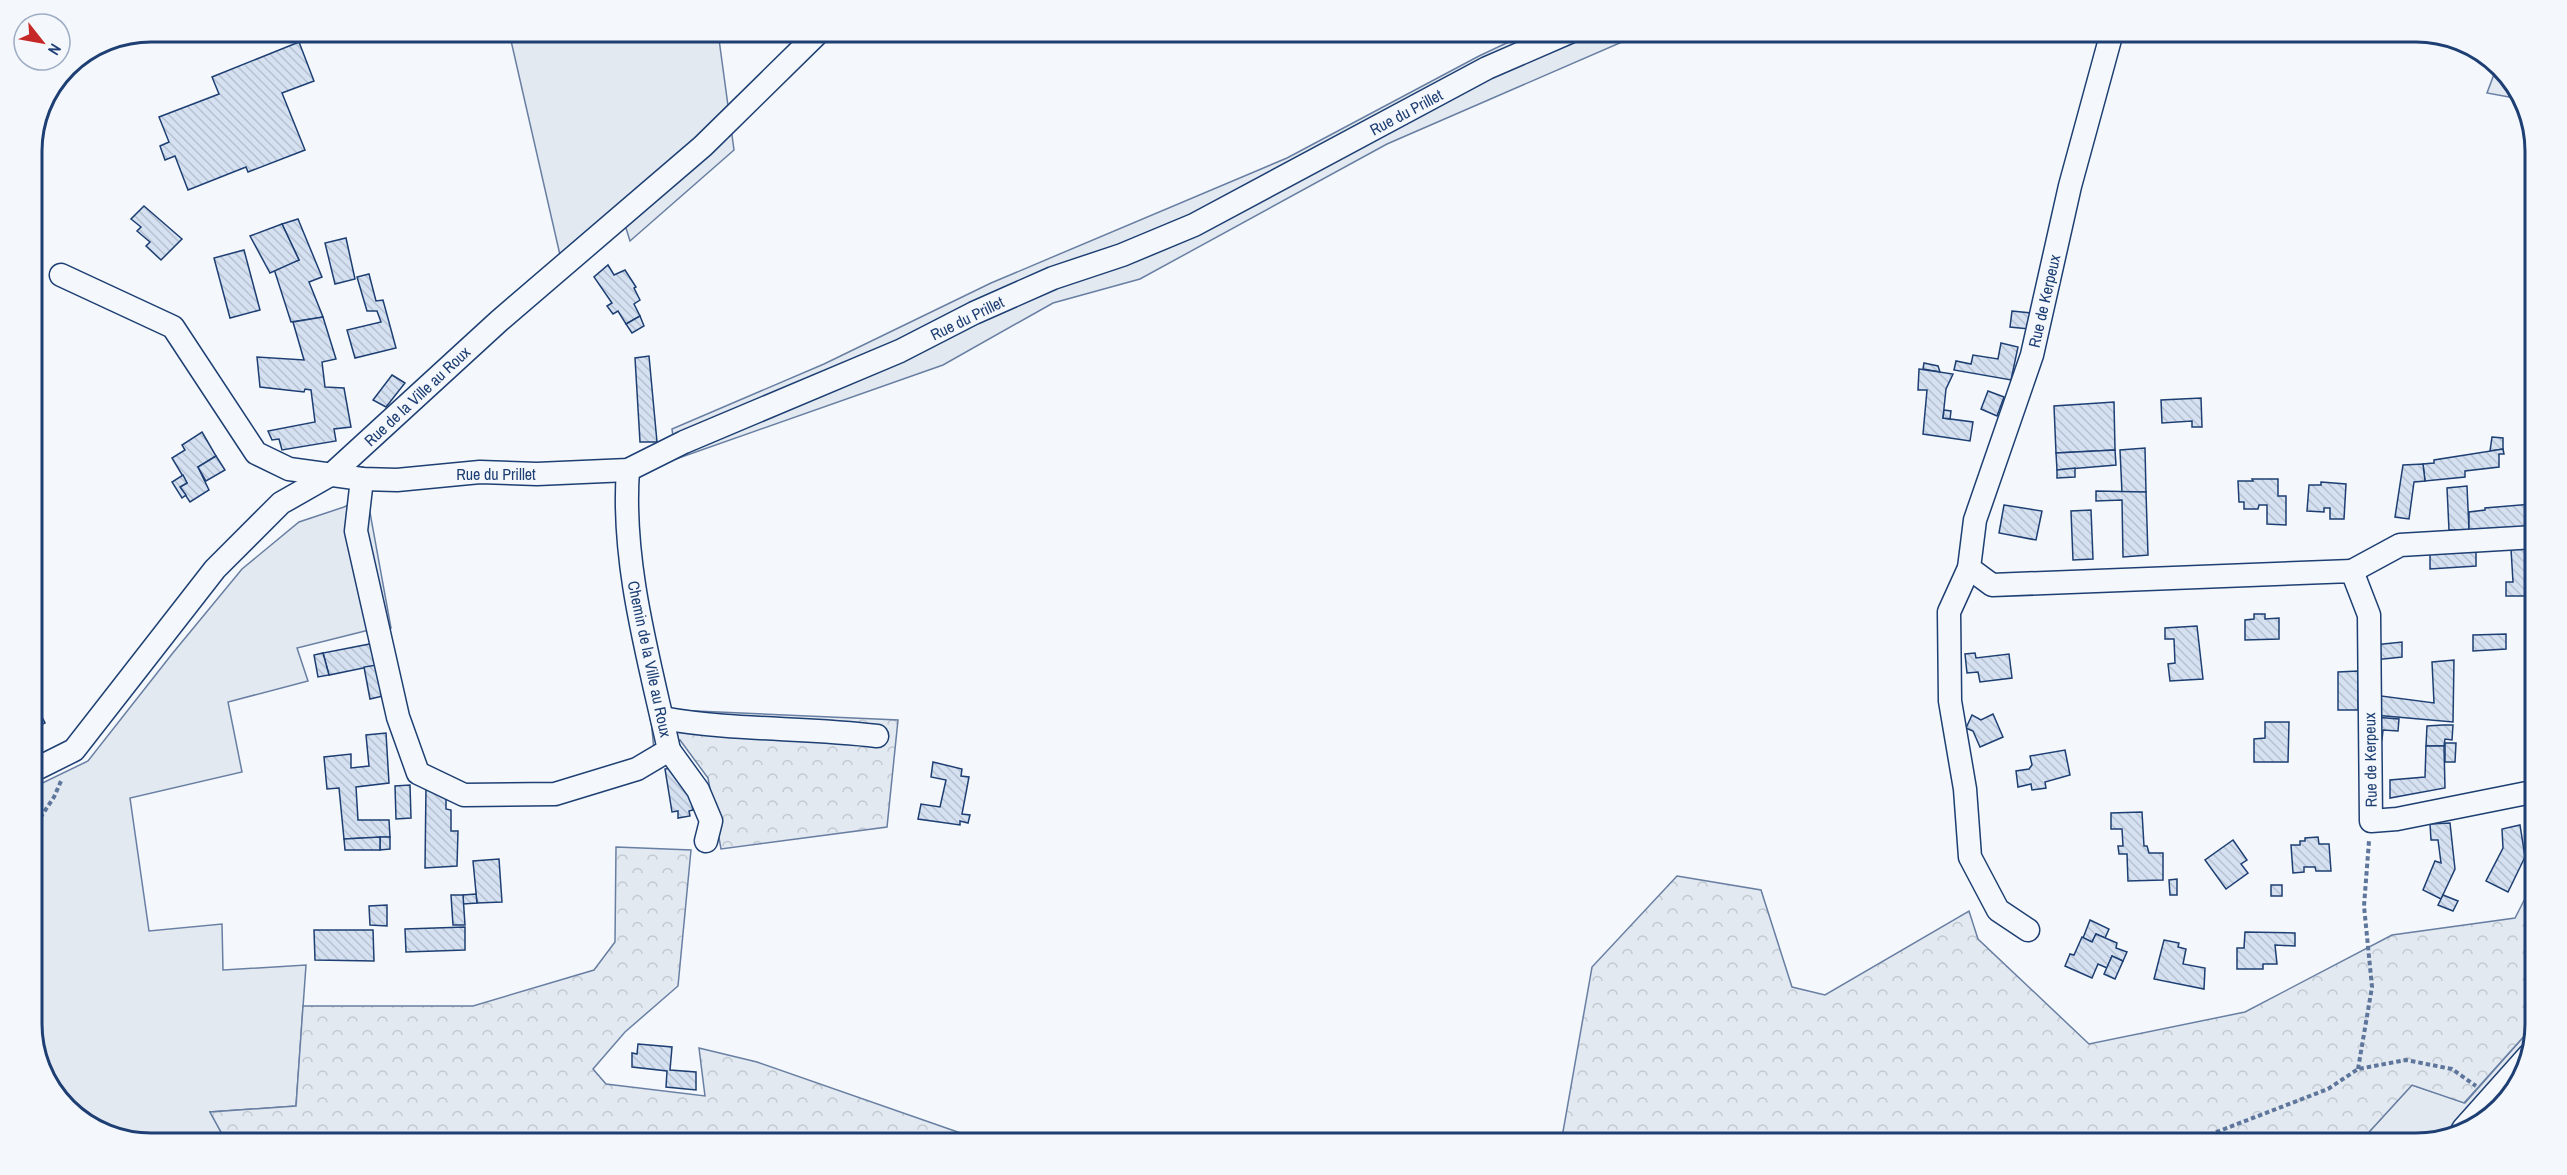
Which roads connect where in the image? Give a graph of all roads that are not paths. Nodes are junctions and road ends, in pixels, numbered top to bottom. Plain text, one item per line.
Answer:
1 (809, 42) edge
2 (1547, 42) edge
3 (2109, 42) edge
4 (61, 275) dead end
5 (628, 470) junction
6 (332, 474) junction
7 (362, 479) junction
8 (2525, 538) edge
9 (1969, 568) junction
10 (2352, 571) junction
11 (662, 718) junction
12 (878, 736) dead end
13 (669, 750) junction
14 (42, 766) edge
15 (2525, 793) edge
16 (706, 841) dead end
17 (2028, 930) dead end
18 (2513, 1072) edge
19 (2474, 1117) edge

1 - 6 street, Rue de la Ville au Roux
2 - 5 street, Rue du Prillet
3 - 9 street, Rue de Kerpeux
4 - 6 street, Rue du Prillet
5 - 7 street, Rue du Prillet
5 - 11 street, Chemin de la Ville au Roux
6 - 7 street, Rue du Prillet
6 - 14 street, Rue de la Ville au Roux
7 - 13 street, Chemin de la Ville au Roux
8 - 10 street
9 - 10 street
9 - 17 street, Rue de Kerpeux
10 - 15 street, Rue de Kerpeux
11 - 12 street
11 - 13 street, Chemin de la Ville au Roux
13 - 16 street
18 - 19 street

